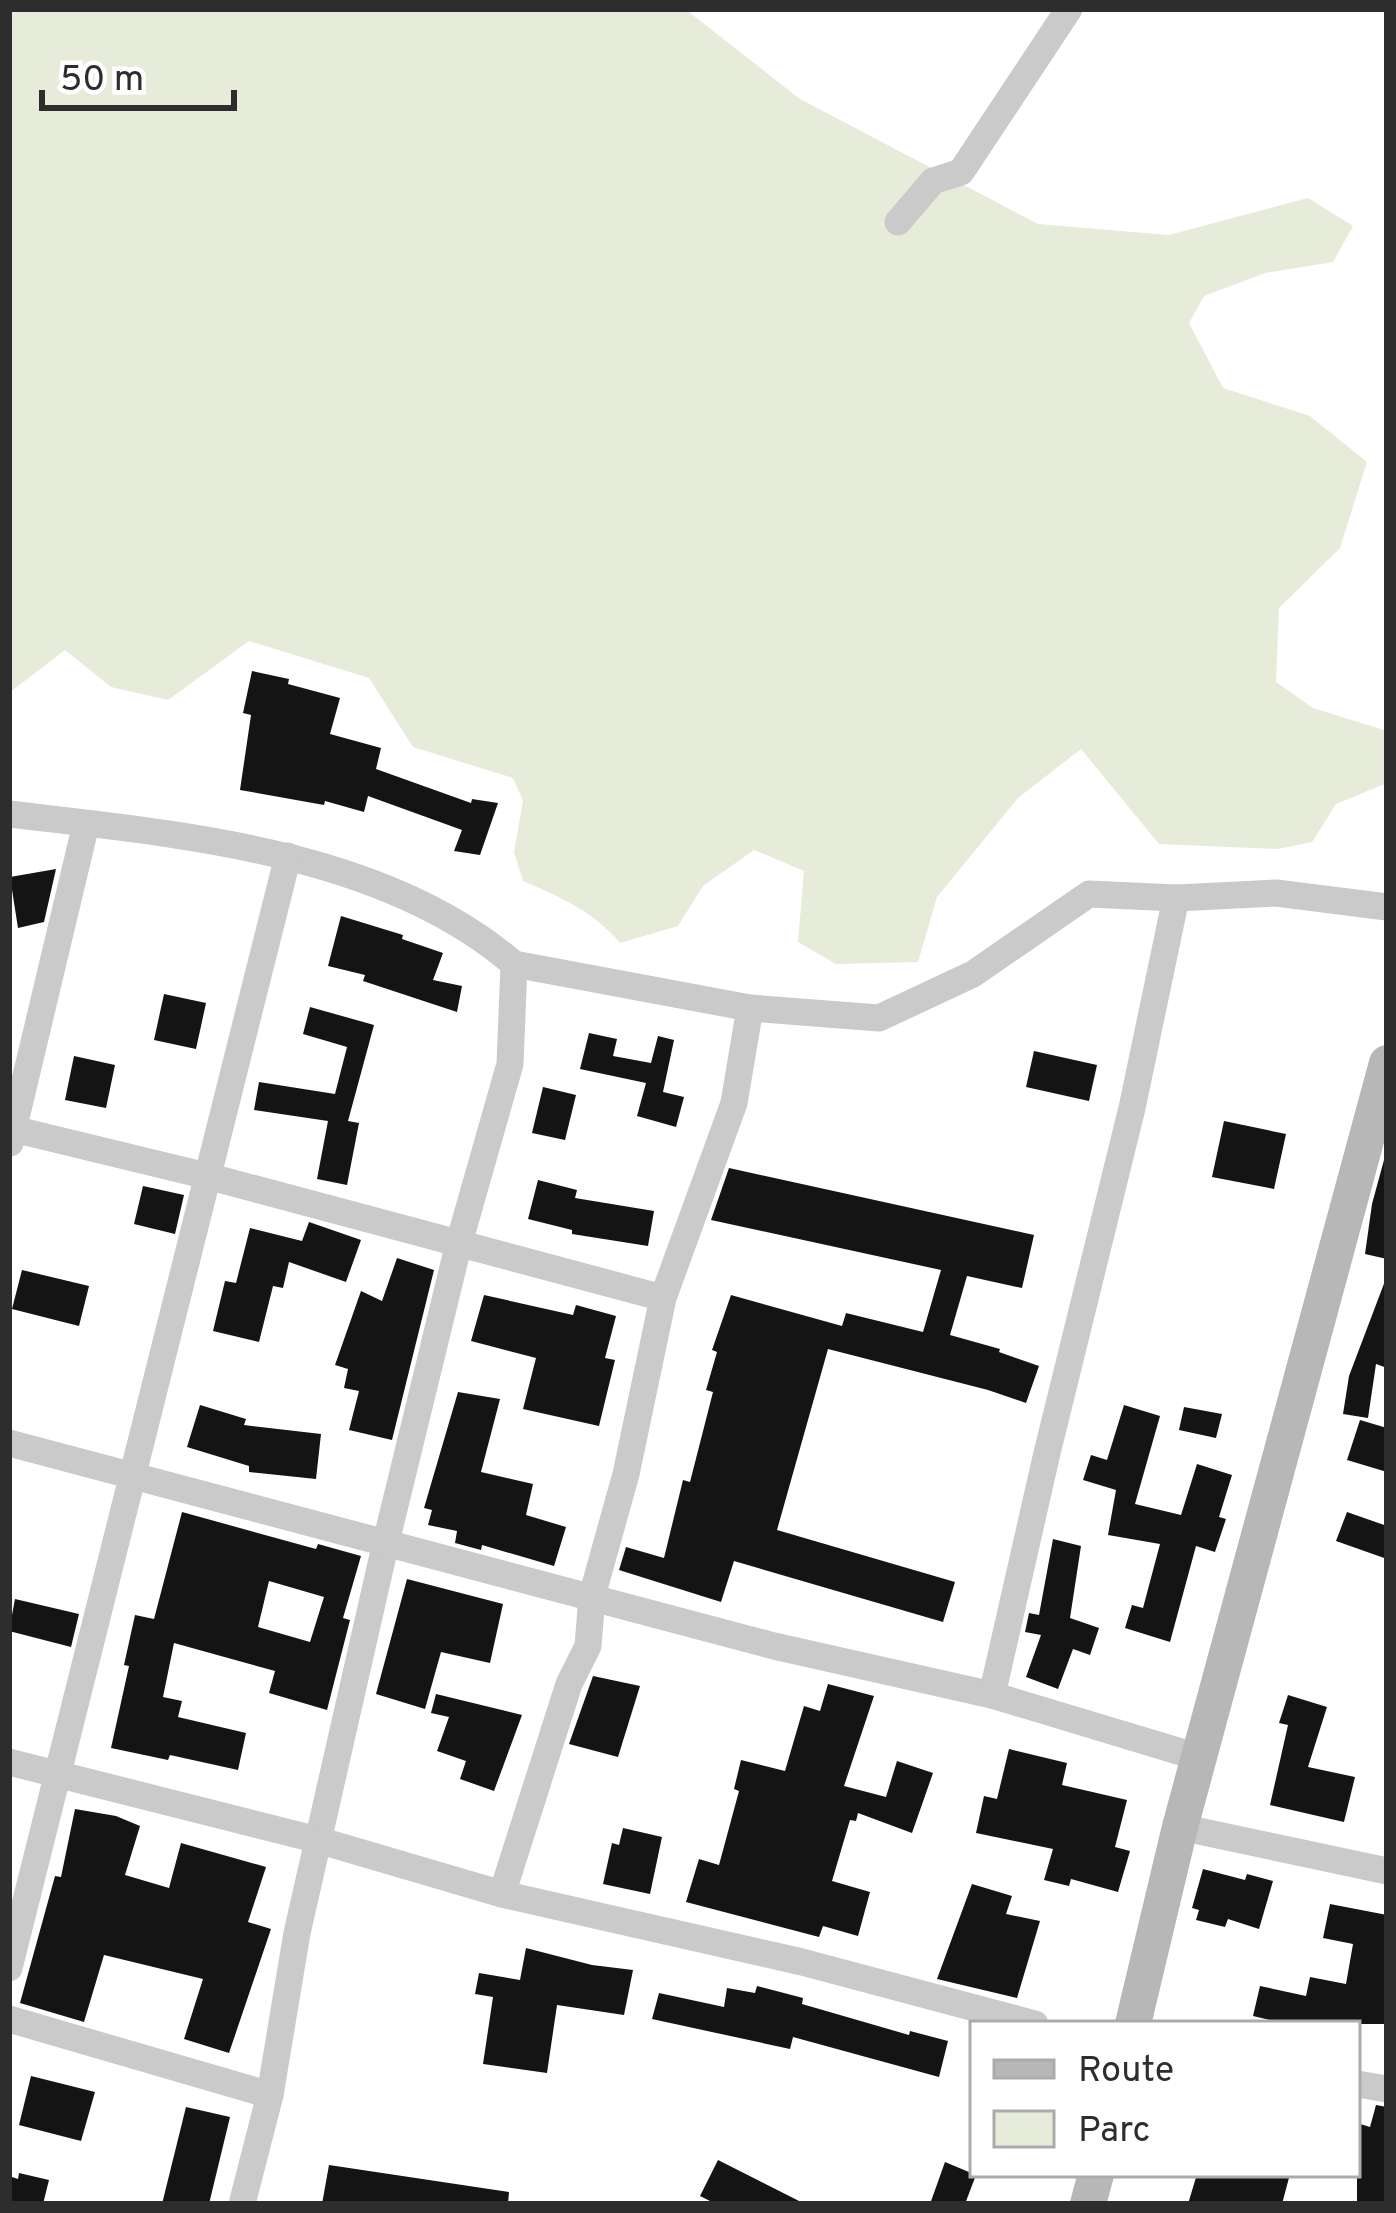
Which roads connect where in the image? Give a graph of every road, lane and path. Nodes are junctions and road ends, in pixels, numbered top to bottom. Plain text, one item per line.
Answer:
1 (1069, 9) edge
2 (898, 222) dead end
3 (9, 814) edge
4 (86, 824) junction
5 (288, 856) junction
6 (1176, 898) junction
7 (1387, 907) edge
8 (514, 964) junction
9 (750, 1008) junction
10 (1387, 1063) edge
11 (10, 1135) edge
12 (207, 1176) junction
13 (459, 1243) junction
14 (663, 1298) junction
15 (9, 1443) edge
16 (131, 1475) junction
17 (386, 1542) junction
18 (592, 1596) junction
19 (992, 1695) junction
20 (1201, 1758) junction
21 (9, 1762) edge
22 (56, 1775) junction
23 (1180, 1827) junction
24 (318, 1840) junction
25 (1387, 1870) edge
26 (502, 1894) junction
27 (9, 1968) edge
28 (9, 2018) edge
29 (1024, 2021) edge
30 (1134, 2021) edge
31 (270, 2095) junction
32 (242, 2204) edge

1 - 2 street
3 - 4 street
4 - 5 street
4 - 11 street
5 - 8 street
5 - 12 street
6 - 7 street
6 - 9 street
6 - 19 street
8 - 9 street
8 - 13 street
9 - 14 street
10 - 20 main road
11 - 12 street
12 - 13 street
12 - 16 street
13 - 14 street
13 - 17 street
14 - 18 street
15 - 16 street
16 - 17 street
16 - 22 street
17 - 18 street
17 - 24 street
18 - 19 street
18 - 26 street
19 - 20 street
20 - 23 main road
21 - 22 street
22 - 24 street
22 - 27 street
23 - 25 street
23 - 30 main road
24 - 26 street
24 - 31 street
26 - 29 street
28 - 31 street
31 - 32 street

